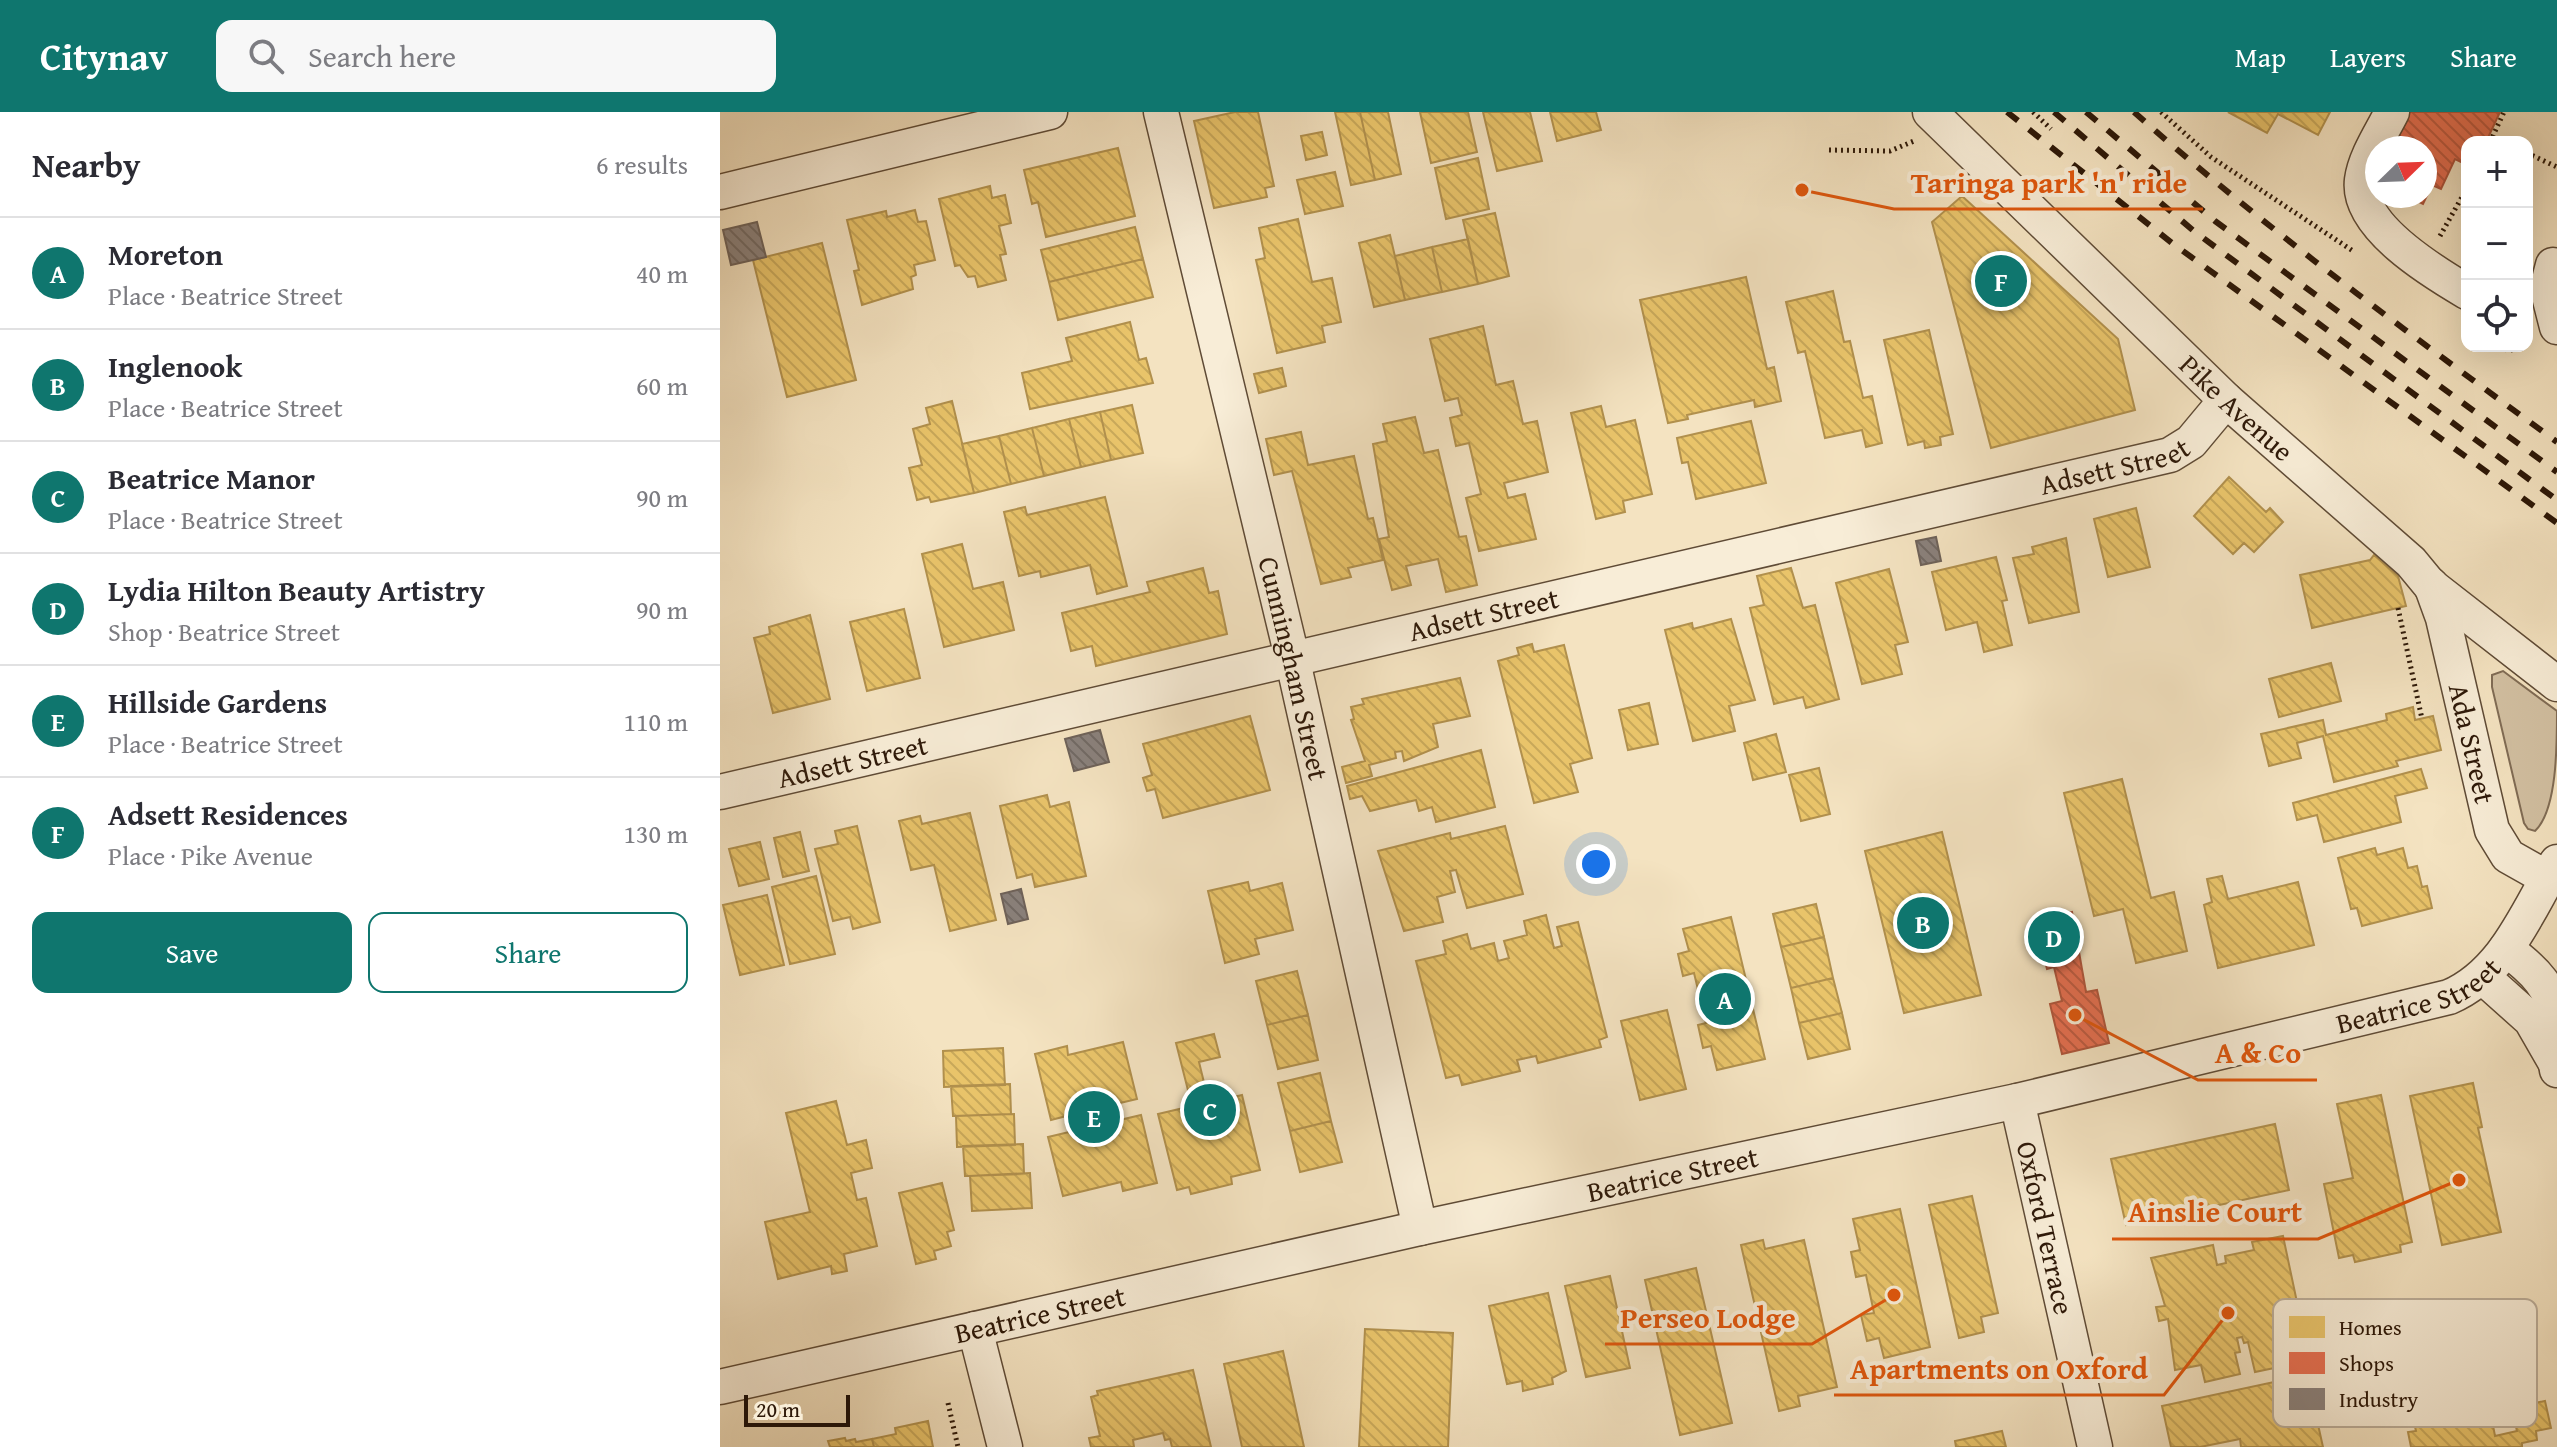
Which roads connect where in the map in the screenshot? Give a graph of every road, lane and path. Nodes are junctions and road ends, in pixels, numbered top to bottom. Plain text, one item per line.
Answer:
1 (1050, 112) edge
2 (1161, 112) edge
3 (2033, 112) edge
4 (2161, 112) edge
5 (2392, 112) edge
6 (2504, 112) edge
7 (1926, 122) edge
8 (2051, 129) dead end
9 (2492, 136) edge
10 (1829, 150) dead end
11 (2533, 156) edge
12 (2557, 167) edge
13 (720, 192) edge
14 (2461, 199) edge
15 (2433, 248) dead end
16 (2356, 253) dead end
17 (2553, 265) dead end
18 (2461, 288) edge
19 (2544, 309) edge
20 (2226, 400) junction
21 (2430, 585) junction
22 (2398, 608) dead end
23 (1292, 657) junction
24 (2557, 684) edge
25 (2422, 719) dead end
26 (720, 792) edge
27 (2552, 870) edge
28 (2506, 949) junction
29 (2484, 978) junction
30 (2556, 1067) edge
31 (2017, 1101) junction
32 (1420, 1228) junction
33 (975, 1329) junction
34 (720, 1387) edge
35 (948, 1403) dead end
36 (958, 1447) edge
37 (1005, 1447) edge
38 (2095, 1447) edge

1 - 13 street
2 - 23 street, Cunningham Street
3 - 8 path
4 - 16 path
5 - 18 street
6 - 9 path
7 - 10 path
7 - 20 street, Pike Avenue
11 - 12 path
14 - 15 path
17 - 19 street
20 - 21 street, Pike Avenue
20 - 23 street, Adsett Street
21 - 24 street, Pike Avenue
21 - 27 street, Ada Street
22 - 25 path
23 - 26 street, Adsett Street
23 - 32 street, Cunningham Street
27 - 28 street, Beatrice Street
28 - 29 street, Beatrice Street
28 - 30 street
29 - 30 street
29 - 31 street, Beatrice Street
31 - 32 street, Beatrice Street
31 - 38 street, Oxford Terrace
32 - 33 street, Beatrice Street
33 - 34 street, Beatrice Street
33 - 37 street
35 - 36 path

